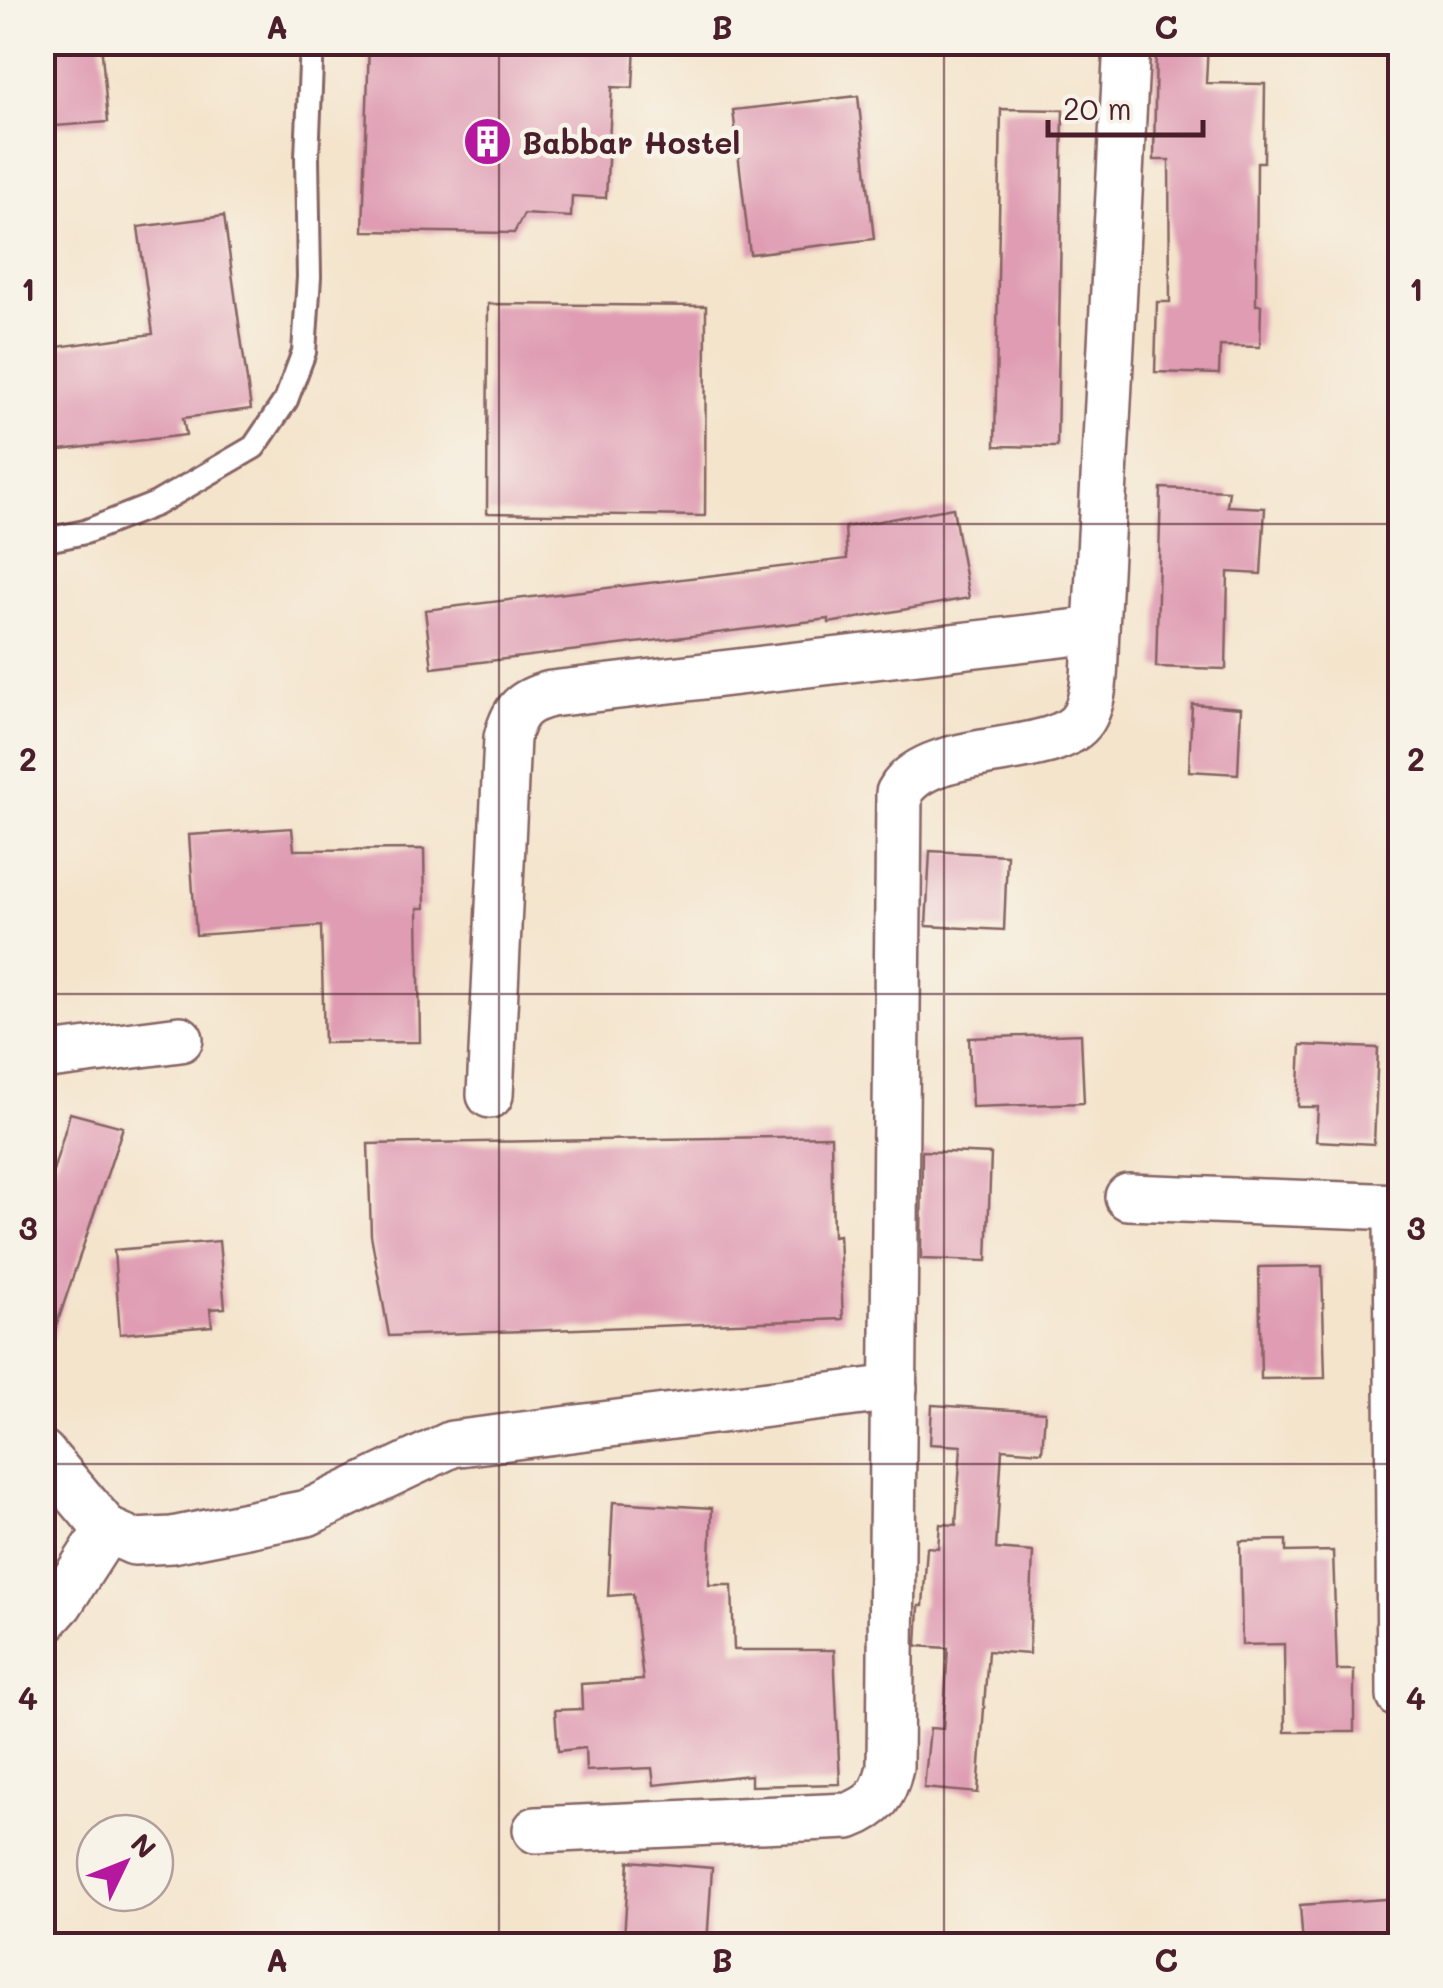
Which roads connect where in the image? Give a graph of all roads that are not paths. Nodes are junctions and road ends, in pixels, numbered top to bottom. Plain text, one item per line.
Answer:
1 (312, 42) edge
2 (1127, 42) edge
3 (42, 541) edge
4 (1096, 630) junction
5 (180, 1040) dead end
6 (42, 1057) edge
7 (490, 1095) dead end
8 (1128, 1198) dead end
9 (1399, 1207) edge
10 (894, 1388) junction
11 (42, 1452) edge
12 (106, 1530) junction
13 (42, 1622) edge
14 (1400, 1696) edge
15 (536, 1830) dead end

1 - 3 lane
2 - 4 street
4 - 7 street
4 - 10 street
5 - 6 street
8 - 9 street
9 - 14 street
10 - 12 street
10 - 15 street
11 - 12 street
12 - 13 street

